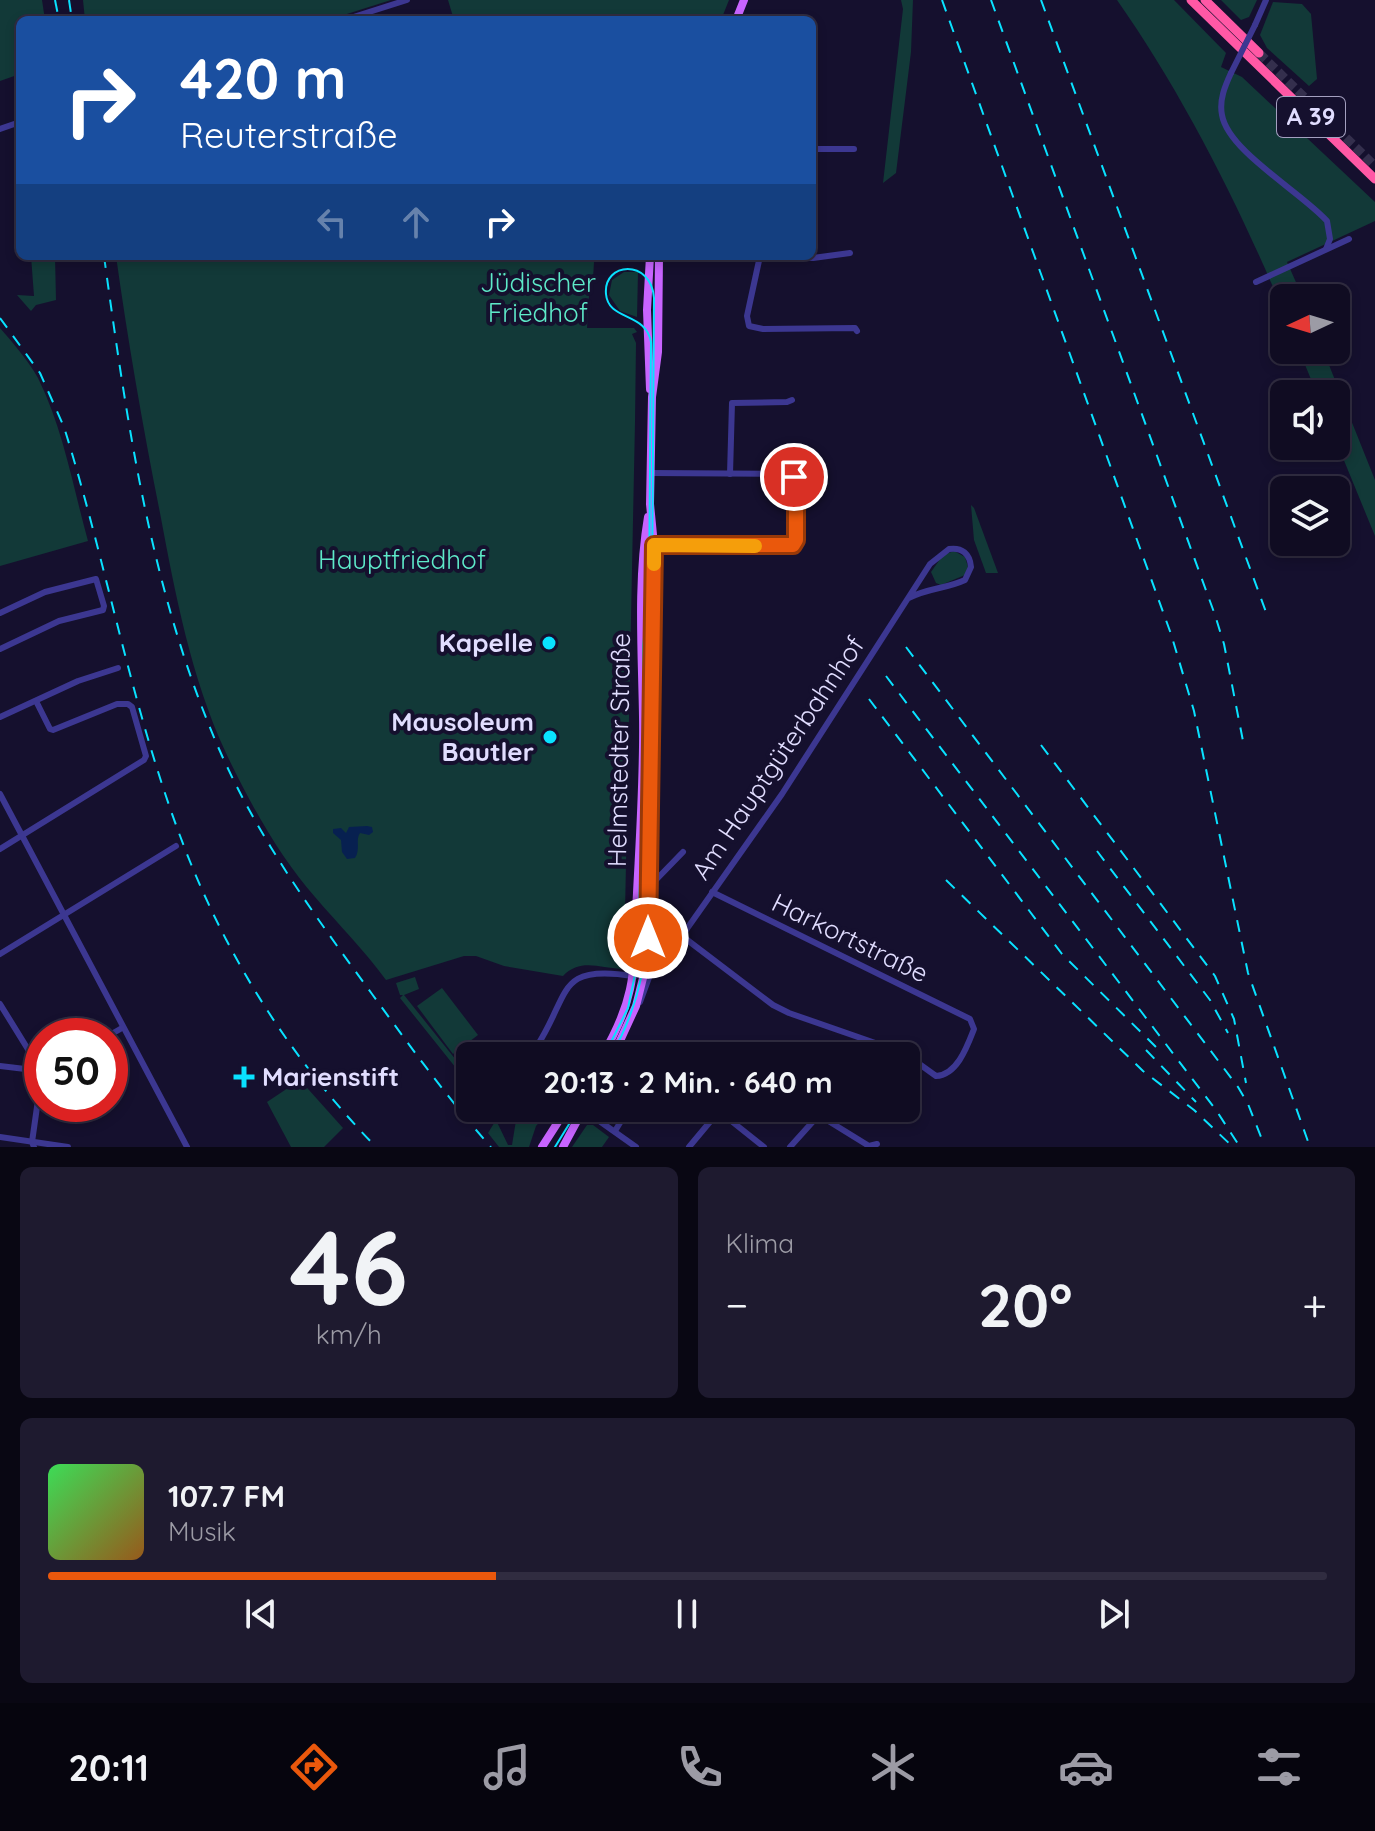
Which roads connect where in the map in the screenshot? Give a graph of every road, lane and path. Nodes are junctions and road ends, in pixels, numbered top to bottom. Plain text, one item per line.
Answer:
1 (407, 0) edge
2 (1191, 0) edge
3 (1205, 0) edge
4 (1266, 0) edge
5 (357, 16) edge
6 (1259, 53) tunnel mouth
7 (816, 149) edge
8 (854, 149) dead end
9 (1375, 179) edge
10 (1349, 239) dead end
11 (1326, 249) junction
12 (850, 253) dead end
13 (816, 258) edge
14 (653, 260) edge
15 (759, 260) edge
16 (1256, 282) dead end
17 (857, 331) dead end
18 (792, 400) dead end
19 (650, 473) junction
20 (730, 474) junction
21 (650, 504) junction
22 (643, 544) junction
23 (654, 545) junction
24 (929, 567) junction
25 (943, 588) junction
26 (909, 598) junction
27 (0, 613) edge
28 (641, 620) junction
29 (653, 620) junction
30 (0, 649) edge
31 (118, 668) dead end
32 (36, 701) junction
33 (0, 717) edge
34 (0, 794) edge
35 (22, 836) junction
36 (176, 846) dead end
37 (0, 849) edge
38 (683, 852) dead end
39 (648, 888) junction
40 (712, 892) junction
41 (63, 915) junction
42 (636, 932) junction
43 (648, 938) junction
44 (681, 938) junction
45 (663, 950) junction
46 (0, 954) edge
47 (646, 960) junction
48 (660, 963) junction
49 (635, 976) junction
50 (637, 1003) junction
51 (0, 1004) edge
52 (117, 1018) edge
53 (128, 1039) edge
54 (539, 1042) edge
55 (610, 1042) edge
56 (619, 1042) edge
57 (24, 1043) edge
58 (0, 1066) edge
59 (24, 1069) edge
60 (36, 1122) edge
61 (558, 1122) edge
62 (576, 1122) edge
63 (602, 1122) edge
64 (620, 1122) edge
65 (708, 1122) edge
66 (732, 1122) edge
67 (615, 1131) junction
68 (0, 1137) edge
69 (33, 1144) edge
70 (877, 1144) dead end
71 (68, 1147) edge
72 (187, 1147) edge
73 (542, 1147) edge
74 (563, 1147) edge
75 (636, 1147) edge
76 (689, 1147) edge
77 (764, 1147) edge
78 (790, 1147) edge

1 - 5 street
2 - 9 highway, A 39
3 - 6 highway
4 - 11 street, bridge
7 - 8 street
10 - 11 street
11 - 16 street
12 - 13 street
14 - 19 main road, Helmstedter Straße
15 - 17 street
18 - 20 street
19 - 20 street
19 - 21 main road, Helmstedter Straße
20 - 23 street
21 - 22 main road, Helmstedter Straße
21 - 23 main road, Helmstedter Straße
22 - 23 street
22 - 28 main road, Helmstedter Straße
23 - 29 main road, Helmstedter Straße
24 - 25 street
24 - 25 street
24 - 26 street, Am Hauptgüterbahnhof
25 - 26 street
26 - 40 street, Am Hauptgüterbahnhof
27 - 30 street
28 - 29 main road, Helmstedter Straße
28 - 42 main road, Helmstedter Straße
29 - 39 main road, Helmstedter Straße
31 - 32 street
32 - 33 street
32 - 35 street
34 - 35 street
35 - 37 street
35 - 41 street
36 - 41 street
38 - 39 street
39 - 43 main road, Helmstedter Straße
40 - 44 street, Am Hauptgüterbahnhof
40 - 44 street, Harkortstraße
41 - 46 street
41 - 52 street
42 - 47 street
42 - 49 main road, Helmstedter Straße
43 - 45 street
43 - 47 main road, Helmstedter Straße
44 - 45 street, Am Hauptgüterbahnhof
44 - 48 street, Am Hauptgüterbahnhof
45 - 47 street, Am Hauptgüterbahnhof
47 - 48 street
47 - 49 street
47 - 50 main road, Helmstedter Straße
48 - 50 street, Helmstedter Straße
49 - 50 street, Helmstedter Straße
49 - 54 street
49 - 55 main road, Helmstedter Straße
50 - 56 main road, Helmstedter Straße
51 - 57 street
53 - 72 street
58 - 59 street
60 - 69 street
61 - 73 main road
62 - 74 main road
63 - 67 street
64 - 67 street
65 - 76 street
66 - 77 street
67 - 75 street
68 - 69 street
69 - 71 street
70 - 78 street

